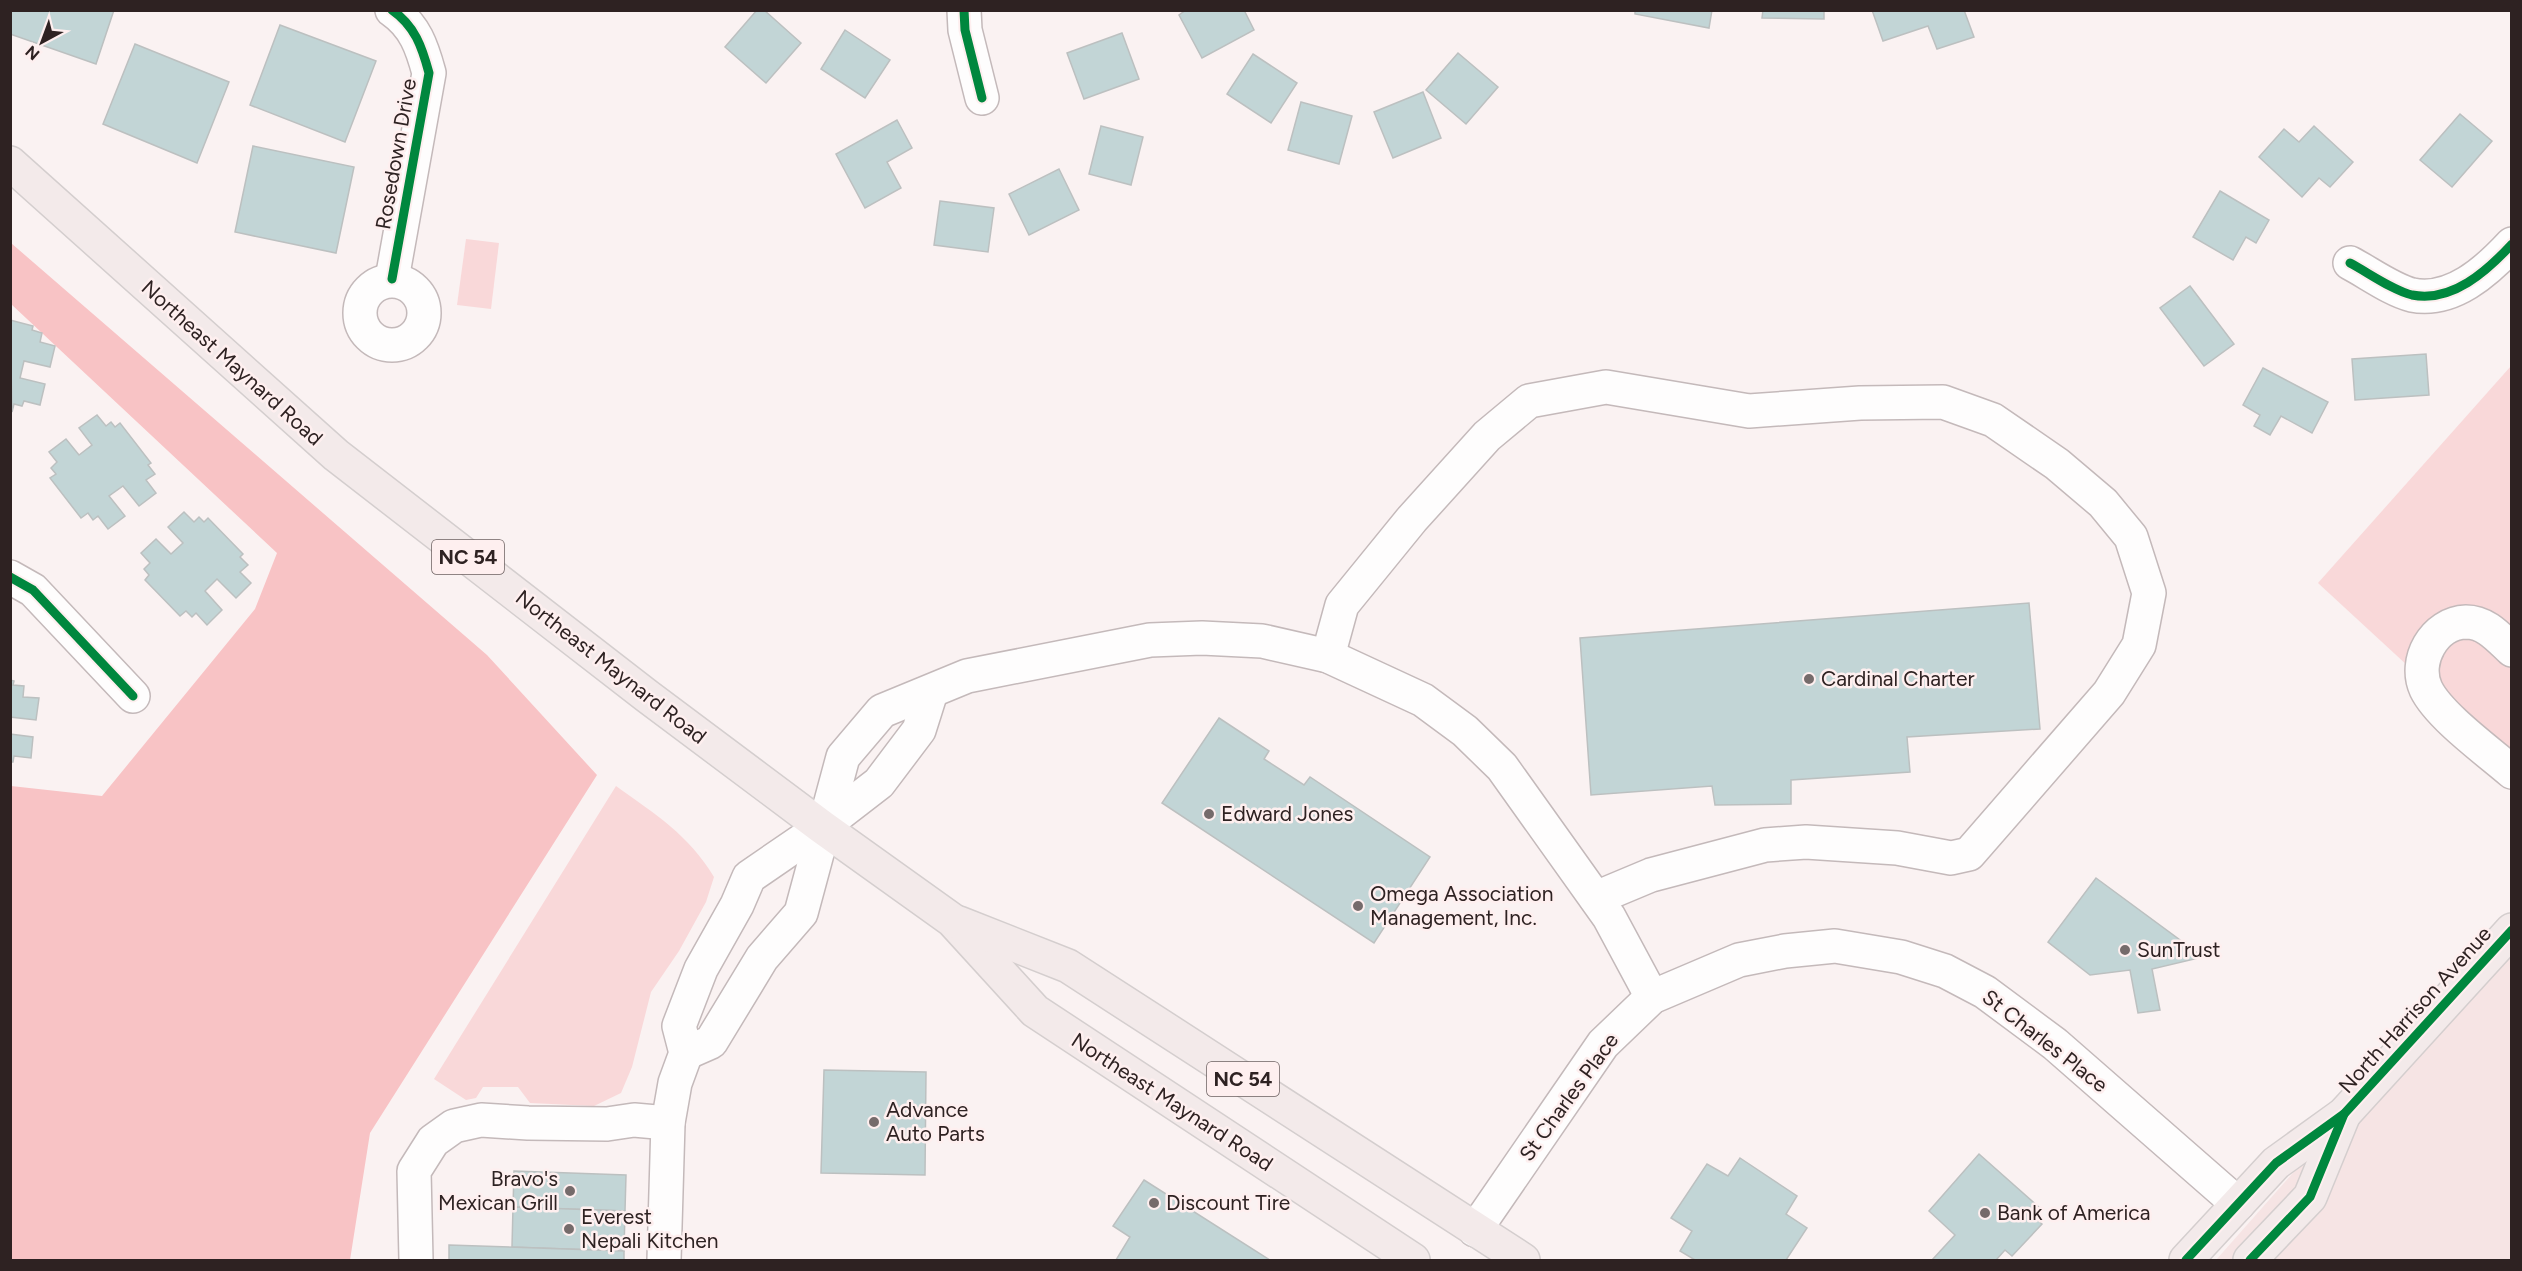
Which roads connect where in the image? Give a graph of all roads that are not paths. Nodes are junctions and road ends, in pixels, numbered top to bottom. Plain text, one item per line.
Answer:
1 (392, 10) edge
2 (963, 10) edge
3 (982, 98) dead end
4 (10, 163) edge
5 (2511, 244) edge
6 (2350, 263) dead end
7 (392, 279) dead end
8 (10, 577) edge
9 (2511, 650) edge
10 (1328, 656) junction
11 (931, 692) junction
12 (133, 696) dead end
13 (2511, 772) edge
14 (822, 827) junction
15 (1596, 898) junction
16 (952, 920) junction
17 (2511, 930) edge
18 (1652, 997) junction
19 (686, 1053) junction
20 (2344, 1114) junction
21 (668, 1123) junction
22 (2238, 1204) junction
23 (1475, 1230) junction
24 (1408, 1259) edge
25 (416, 1260) edge
26 (664, 1260) edge
27 (1523, 1260) edge
28 (2186, 1260) edge
29 (2250, 1260) edge

1 - 7 street, Rosedown Drive
2 - 3 street
4 - 14 main road, Northeast Maynard Road / NC 54
5 - 6 street
8 - 12 street
9 - 13 street
10 - 11 street
10 - 15 street
10 - 15 street
11 - 14 street
11 - 14 street
14 - 16 main road, Northeast Maynard Road / NC 54
14 - 19 street
14 - 19 street
15 - 18 street
16 - 23 main road, Northeast Maynard Road / NC 54
16 - 24 main road, Northeast Maynard Road / NC 54
17 - 20 main road, North Harrison Avenue
18 - 22 street, St Charles Place
18 - 23 street, St Charles Place
19 - 21 street
20 - 22 main road, North Harrison Avenue
20 - 29 main road, North Harrison Avenue
21 - 25 street
21 - 26 street
22 - 28 main road, North Harrison Avenue
23 - 27 main road, Northeast Maynard Road / NC 54

